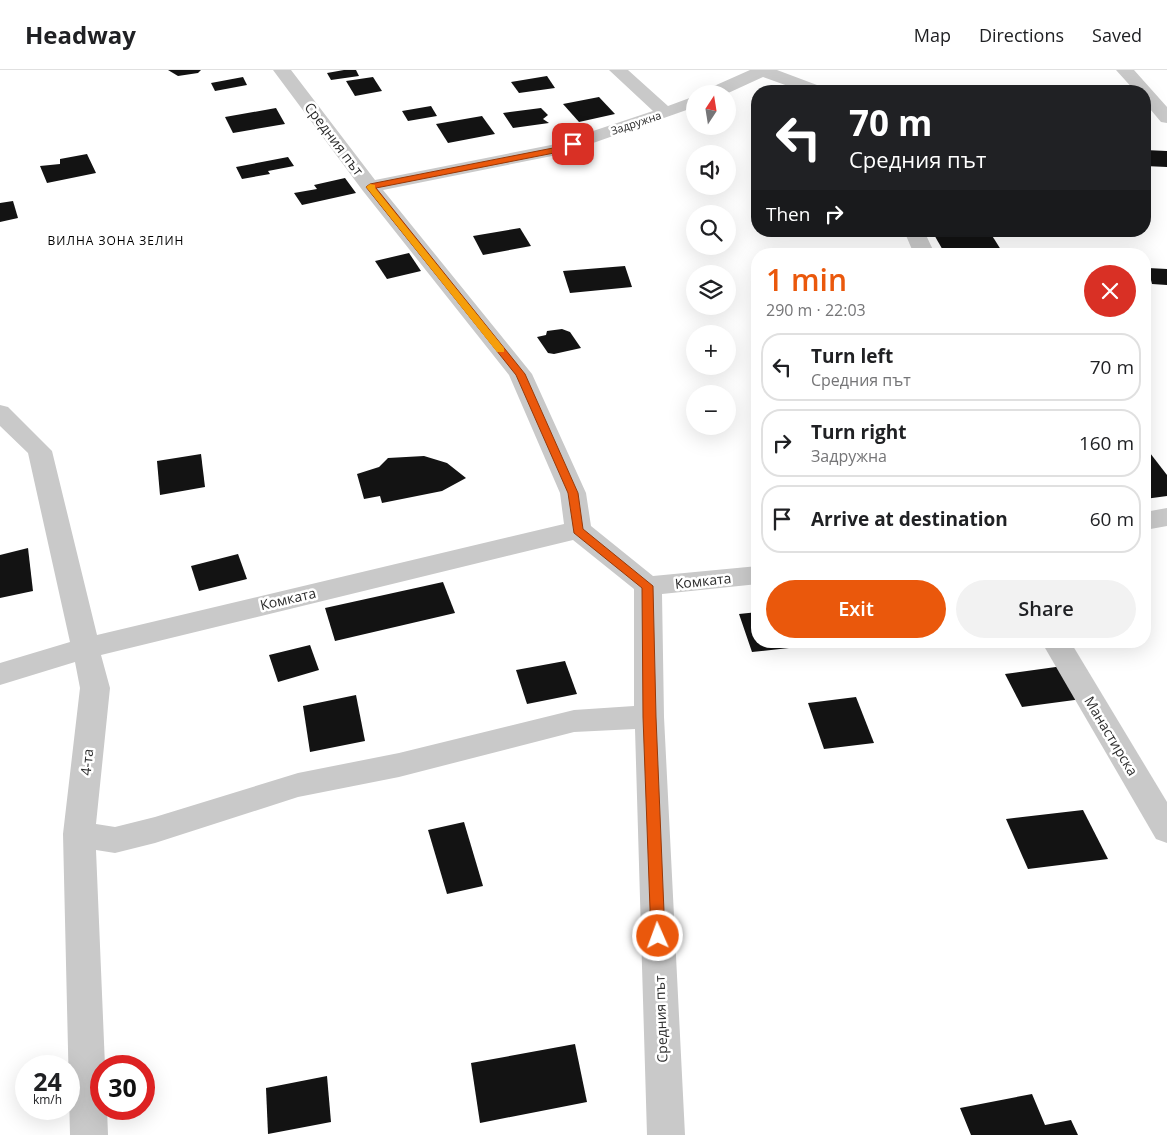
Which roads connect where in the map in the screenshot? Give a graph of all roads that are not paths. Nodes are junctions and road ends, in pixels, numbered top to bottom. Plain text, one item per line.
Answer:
1 (282, 70) edge
2 (618, 70) edge
3 (1125, 70) edge
4 (764, 71) edge
5 (732, 85) edge
6 (801, 85) edge
7 (1139, 85) edge
8 (1151, 99) edge
9 (686, 105) edge
10 (666, 113) junction
11 (1167, 118) edge
12 (370, 187) junction
13 (0, 412) edge
14 (1167, 517) edge
15 (1151, 520) edge
16 (578, 530) junction
17 (751, 576) edge
18 (648, 586) junction
19 (86, 648) junction
20 (1059, 648) edge
21 (0, 674) edge
22 (649, 717) junction
23 (1167, 830) edge
24 (78, 834) junction
25 (89, 1135) edge
26 (666, 1135) edge

1 - 12 street, Средния път
2 - 10 street
3 - 7 street
4 - 5 street
4 - 6 street
8 - 11 street
9 - 10 street, Задружна
10 - 12 street, Задружна
12 - 16 street, Средния път
13 - 19 street, 4-та
14 - 15 street
16 - 18 street
16 - 19 street, Комката
17 - 18 street, Комката
18 - 22 street, Средния път
19 - 21 street, Комката
19 - 24 street, 4-та
20 - 23 street, Манастирска
22 - 24 street
22 - 26 street, Средния път
24 - 25 street, 4-та

